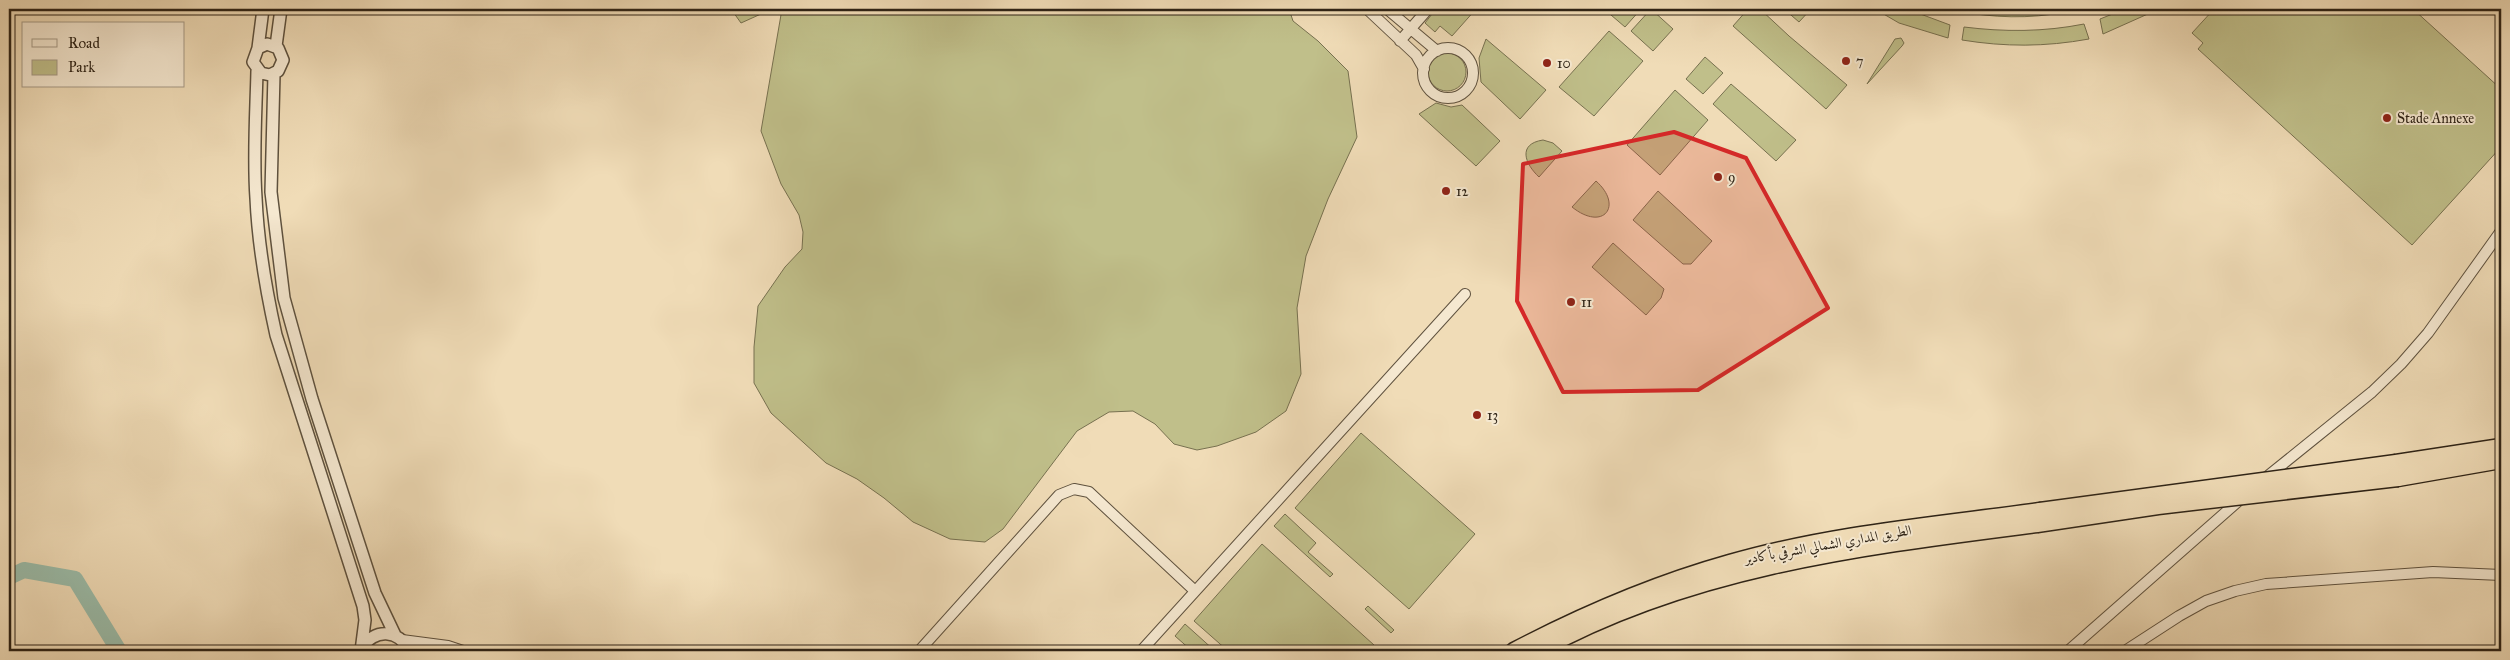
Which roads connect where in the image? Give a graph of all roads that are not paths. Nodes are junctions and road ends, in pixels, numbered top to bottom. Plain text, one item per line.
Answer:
1 (263, 9) edge
2 (281, 9) edge
3 (1367, 9) edge
4 (1387, 9) edge
5 (1428, 9) edge
6 (1410, 30) junction
7 (1400, 41) junction
8 (276, 46) junction
9 (258, 48) junction
10 (1437, 51) junction
11 (1424, 69) junction
12 (257, 71) junction
13 (274, 74) junction
14 (2501, 231) edge
15 (1465, 294) dead end
16 (2501, 447) edge
17 (2501, 460) edge
18 (2397, 470) junction
19 (2039, 518) junction
20 (2501, 575) edge
21 (1195, 591) junction
22 (399, 638) junction
23 (361, 651) edge
24 (408, 651) edge
25 (464, 651) edge
26 (919, 651) edge
27 (1141, 651) edge
28 (1514, 651) edge
29 (1538, 651) edge
30 (2068, 651) edge
31 (2125, 651) edge

1 - 9 street
2 - 8 street
3 - 7 street
4 - 6 street
5 - 6 street
6 - 7 street
6 - 10 street
7 - 11 street
8 - 9 street
8 - 13 street
9 - 12 street
10 - 11 street
10 - 11 street
12 - 13 street
12 - 23 street
13 - 22 street
14 - 30 street
15 - 21 street
16 - 18 highway
17 - 18 highway
18 - 19 highway, bridge
19 - 28 highway, الطريق المداري الشمالي الشرقي بأكادير
19 - 29 highway, الطريق المداري الشمالي الشرقي بأكادير
20 - 31 street
21 - 26 street
21 - 27 street
22 - 23 street
22 - 24 street
22 - 25 street

